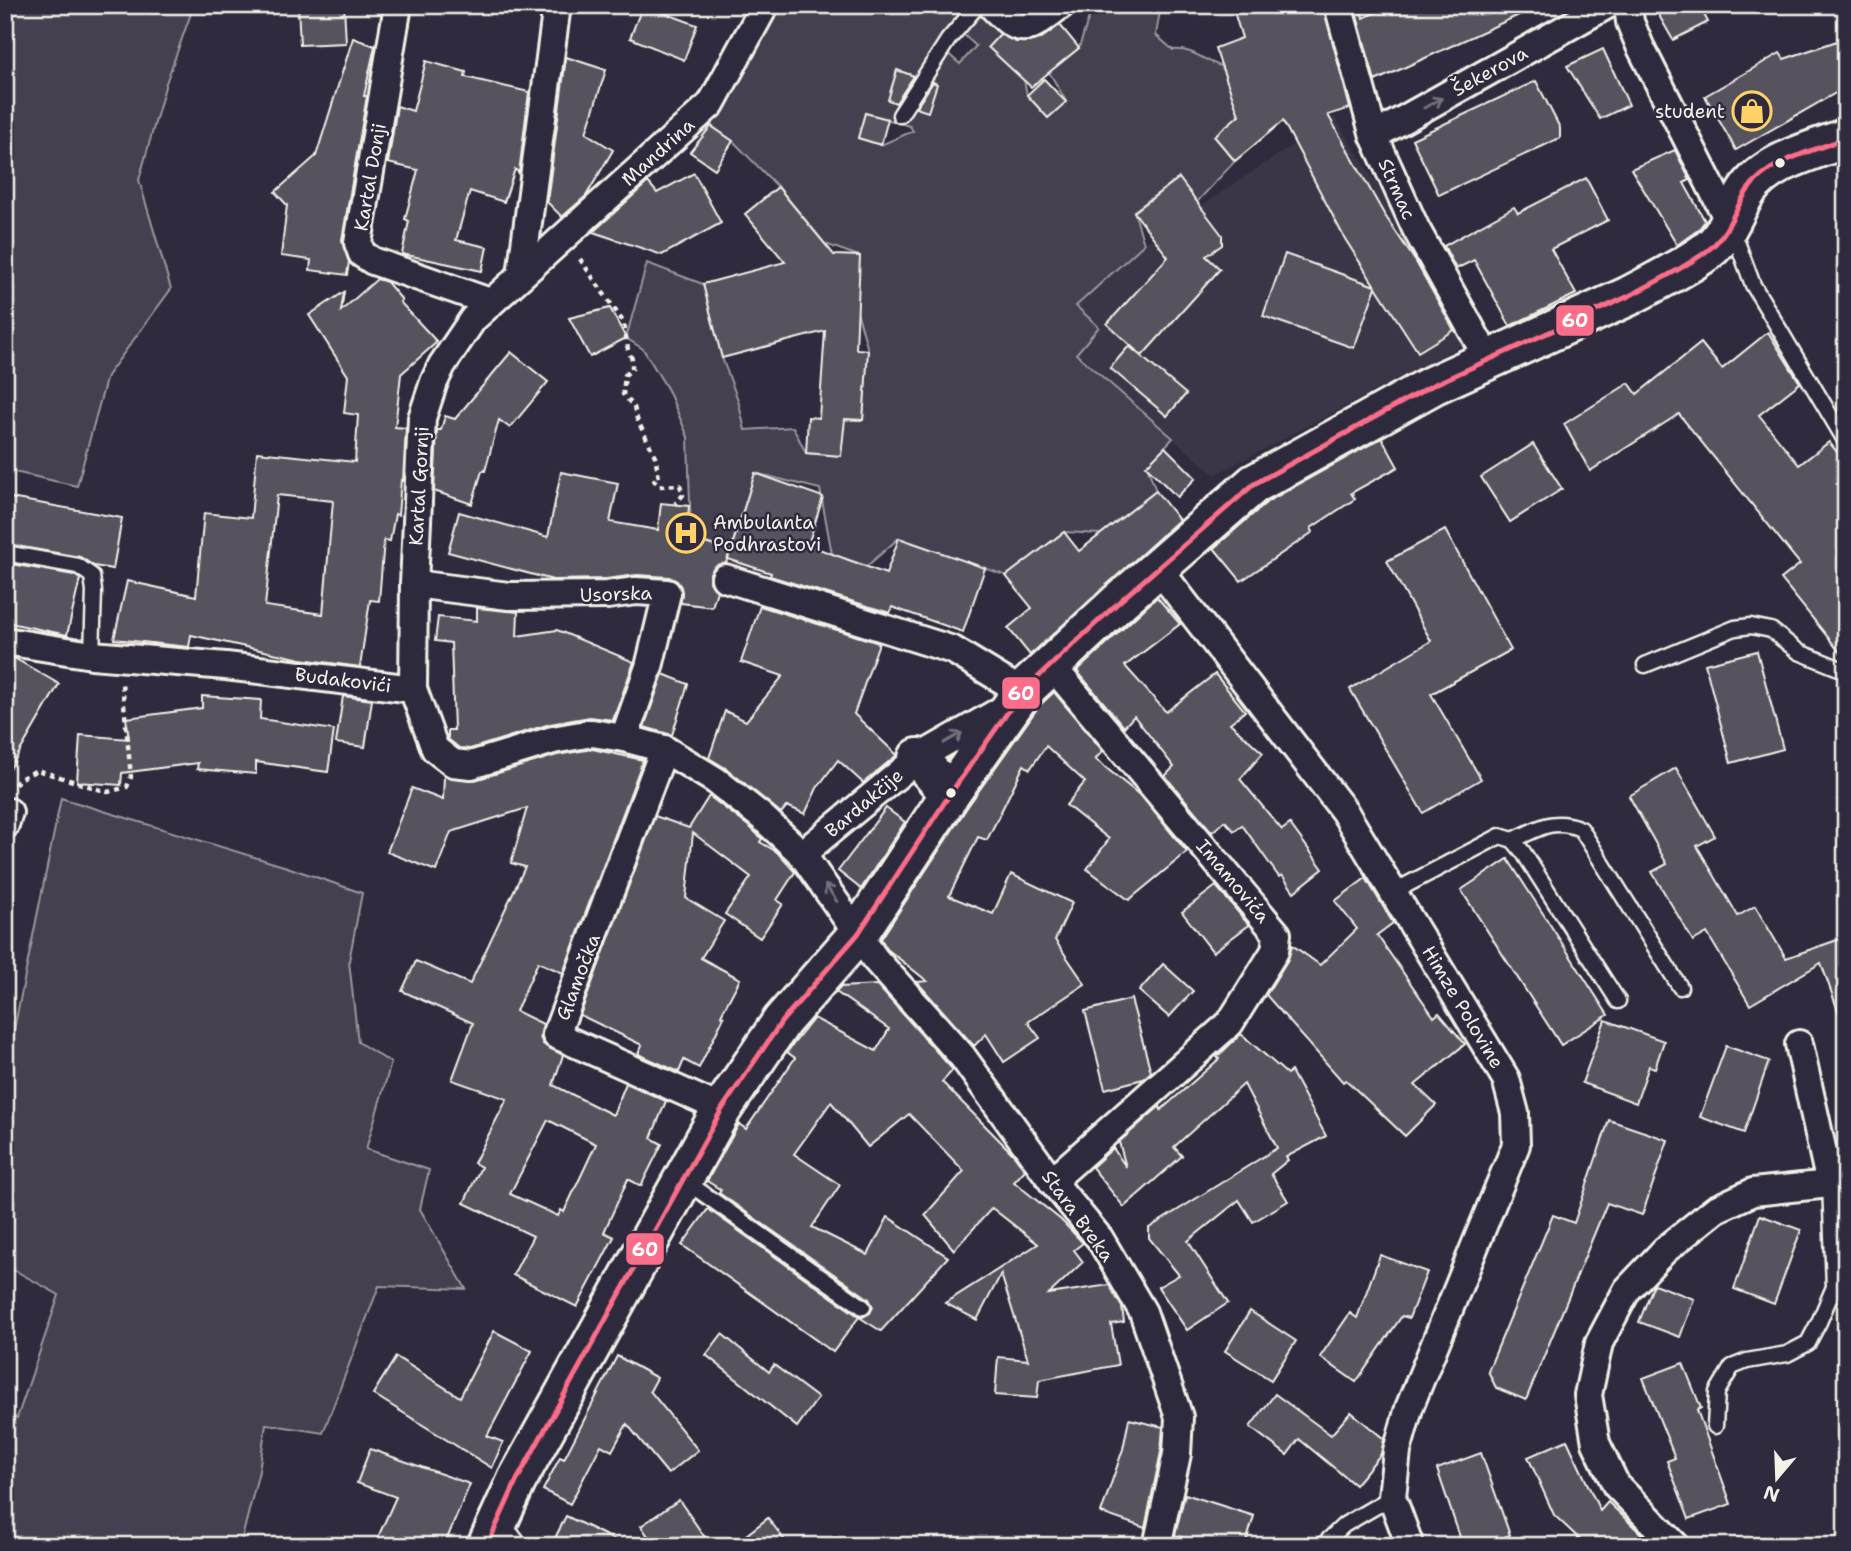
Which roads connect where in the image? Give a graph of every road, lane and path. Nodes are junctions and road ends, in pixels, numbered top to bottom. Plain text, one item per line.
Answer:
1 (398, 5) edge
2 (557, 5) edge
3 (765, 5) edge
4 (978, 5) edge
5 (1061, 5) edge
6 (1338, 5) edge
7 (1606, 5) edge
8 (1628, 5) edge
9 (998, 13) edge
10 (900, 115) dead end
11 (1374, 136) junction
12 (1846, 138) edge
13 (1735, 213) junction
14 (559, 241) junction
15 (521, 275) junction
16 (490, 302) junction
17 (1488, 359) junction
18 (1846, 442) edge
19 (675, 504) dead end
20 (5, 553) edge
21 (1158, 568) junction
22 (725, 579) dead end
23 (414, 584) junction
24 (5, 641) edge
25 (92, 654) junction
26 (120, 657) junction
27 (1645, 665) dead end
28 (1052, 666) junction
29 (1846, 671) edge
30 (413, 688) junction
31 (1016, 699) junction
32 (624, 738) junction
33 (664, 749) junction
34 (918, 758) junction
35 (950, 794) junction
36 (7, 818) edge
37 (1513, 840) junction
38 (802, 854) junction
39 (1393, 892) junction
40 (858, 934) junction
41 (1680, 986) dead end
42 (1618, 1001) dead end
43 (1800, 1044) dead end
44 (722, 1108) junction
45 (683, 1179) junction
46 (1052, 1181) junction
47 (1838, 1184) edge
48 (863, 1307) dead end
49 (1714, 1426) dead end
50 (1392, 1497) junction
51 (498, 1538) edge
52 (1157, 1546) edge
53 (1322, 1546) edge
54 (1410, 1546) edge
55 (1675, 1546) edge

1 - 16 street, Kartal Donji
2 - 15 street
3 - 14 street, Mandrina
4 - 10 lane
5 - 9 street
6 - 11 street, Strmac
11 -> 7 street, Šekerova
8 - 13 street
11 - 17 street, Strmac
12 - 13 street, Bardakčije
13 - 17 street, Bardakčije
13 - 18 lane
14 - 15 street, Mandrina
14 - 19 path
15 - 16 street, Kartal Gornji
16 - 23 street, Kartal Gornji
17 - 21 street, Bardakčije
20 - 25 lane
21 - 28 street, Bardakčije
21 - 39 street, Himze Polovine
22 - 31 street
23 - 30 street, Kartal Gornji
23 - 32 street, Usorska
24 - 25 street, Budakovići
25 - 26 street, Budakovići
26 - 30 street, Budakovići
26 - 36 path
27 - 29 lane
28 - 31 street, Bardakčije
28 - 46 street, Imamovića
30 - 32 street, Budakovići
34 -> 31 street, Bardakčije
31 - 35 street, Bardakčije
32 - 33 street, Budakovići
33 - 38 street, Budakovići
33 - 44 street, Glamočka
34 - 35 street
34 - 38 street, Bardakčije
35 - 40 street, Bardakčije
37 - 39 lane
37 - 41 lane
37 - 42 lane
40 -> 38 street
39 - 50 street, Himze Polovine
40 - 44 street, Bardakčije
40 - 46 street, Stara Breka
43 - 47 street
44 - 45 street, Bardakčije
45 - 48 lane
45 - 51 street, Bardakčije
46 - 52 street, Stara Breka
47 - 49 lane
47 - 55 street
50 - 53 lane
50 - 54 street, Himze Polovine

